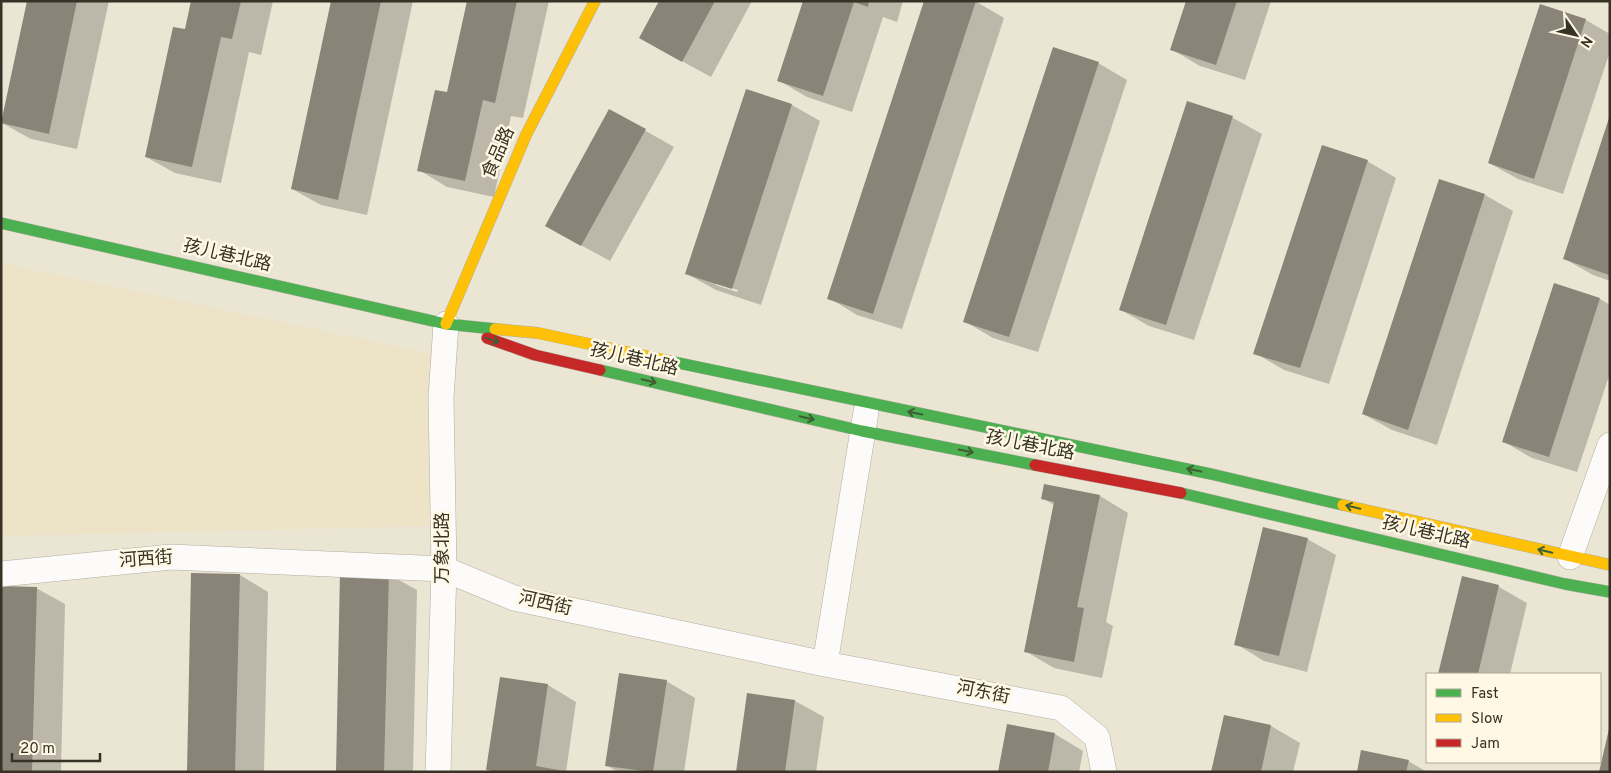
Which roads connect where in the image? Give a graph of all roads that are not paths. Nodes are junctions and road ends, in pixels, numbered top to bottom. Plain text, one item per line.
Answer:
1 (595, 1) edge
2 (1, 223) edge
3 (446, 324) junction
4 (867, 403) junction
5 (862, 431) junction
6 (1610, 445) edge
7 (1570, 557) junction
8 (1610, 565) edge
9 (444, 569) junction
10 (1, 574) edge
11 (1610, 592) edge
12 (825, 664) junction
13 (438, 772) edge
14 (1104, 772) edge

1 - 3 main road, 食品路
2 - 3 main road, 孩儿巷北路
3 - 4 main road, 孩儿巷北路
3 -> 5 main road, 孩儿巷北路
3 - 9 street, 万象北路
4 - 5 street
7 -> 4 main road, 孩儿巷北路
5 -> 11 main road, 孩儿巷北路
5 - 12 street
6 - 7 street
7 - 8 main road, 孩儿巷北路
9 - 10 street, 河西街
9 - 12 street, 河西街
9 - 13 street, 万象北路
12 - 14 street, 河东街

